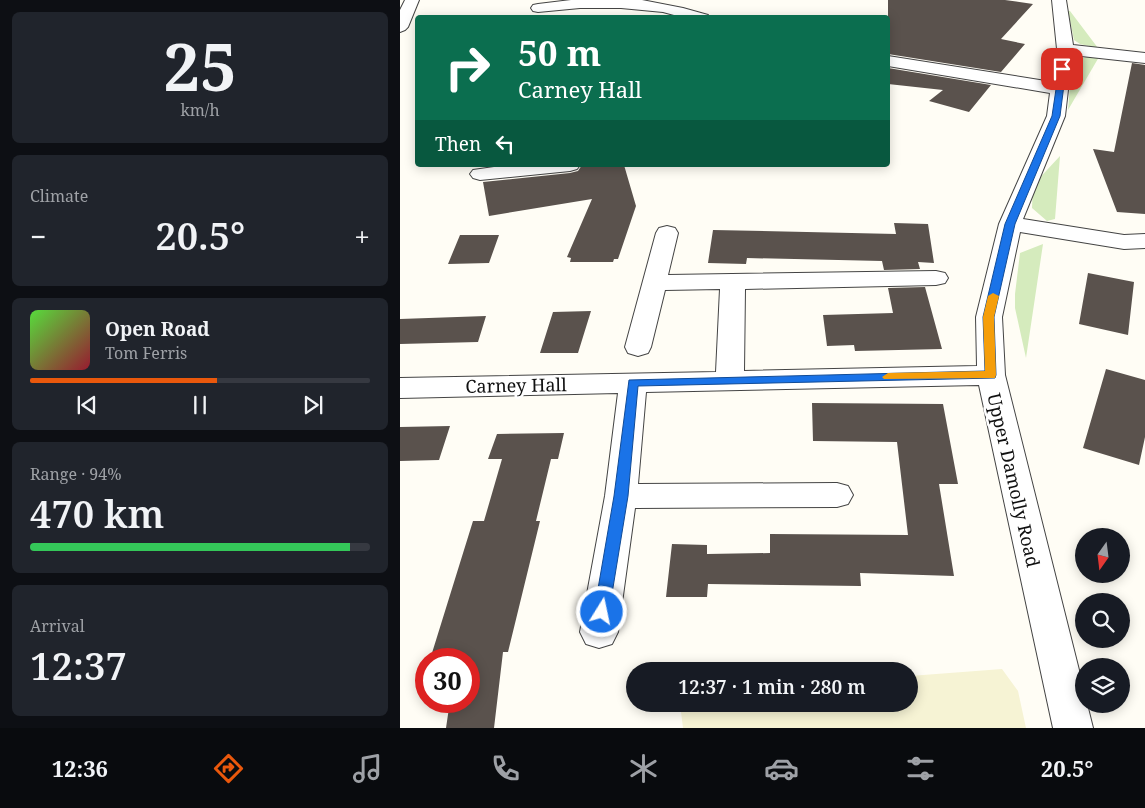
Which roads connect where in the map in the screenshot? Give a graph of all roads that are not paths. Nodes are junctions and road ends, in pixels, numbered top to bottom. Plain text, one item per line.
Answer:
1 (412, 0) edge
2 (1059, 0) edge
3 (538, 8) edge
4 (696, 15) edge
5 (400, 28) edge
6 (1065, 49) junction
7 (1145, 58) edge
8 (890, 61) edge
9 (1060, 89) junction
10 (549, 167) edge
11 (480, 174) dead end
12 (1010, 224) junction
13 (666, 233) dead end
14 (1145, 242) edge
15 (936, 278) dead end
16 (732, 282) junction
17 (655, 283) junction
18 (638, 347) dead end
19 (990, 375) junction
20 (730, 380) junction
21 (633, 382) junction
22 (400, 388) edge
23 (837, 495) dead end
24 (621, 496) junction
25 (599, 632) dead end
26 (1073, 728) edge

1 - 5 street
2 - 6 street, Upper Damolly Road
3 - 4 street
6 - 7 street
6 - 9 street, Upper Damolly Road
8 - 9 street
9 - 12 street, Upper Damolly Road
10 - 11 street
12 - 14 street
12 - 19 street, Upper Damolly Road
13 - 17 street
15 - 16 street
16 - 17 street
16 - 20 street
17 - 18 street
19 - 20 street, Carney Hall
19 - 26 street, Upper Damolly Road
20 - 21 street, Carney Hall
21 - 22 street, Carney Hall
21 - 24 street
23 - 24 street
24 - 25 street

